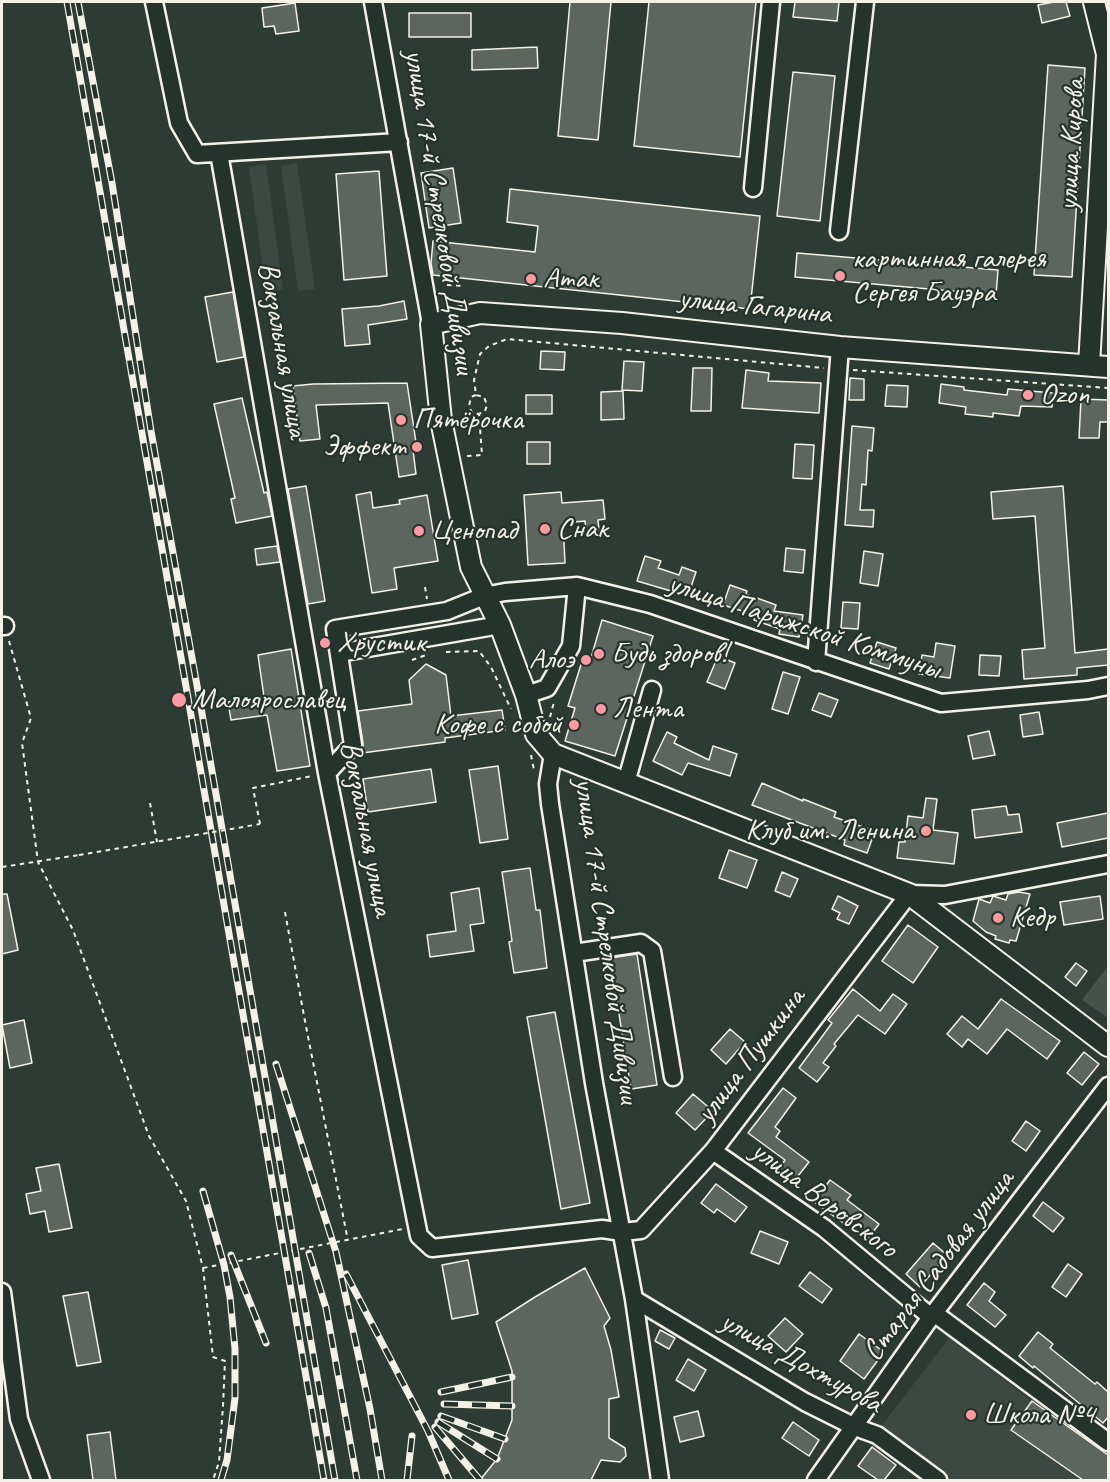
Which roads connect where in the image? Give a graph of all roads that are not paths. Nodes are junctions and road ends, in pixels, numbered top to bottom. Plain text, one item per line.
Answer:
1 (154, 2) edge
2 (373, 2) edge
3 (771, 2) edge
4 (865, 2) edge
5 (1094, 2) edge
6 (1108, 53) edge
7 (399, 142) junction
8 (219, 153) junction
9 (753, 188) dead end
10 (839, 231) dead end
11 (431, 324) junction
12 (840, 347) junction
13 (1099, 366) edge
14 (577, 586) junction
15 (484, 596) junction
16 (500, 625) junction
17 (339, 653) junction
18 (816, 662) junction
19 (1108, 686) edge
20 (652, 690) dead end
21 (526, 695) junction
22 (552, 754) junction
23 (327, 773) junction
24 (626, 783) junction
25 (1108, 864) edge
26 (909, 894) junction
27 (574, 953) junction
28 (1108, 1046) edge
29 (673, 1077) dead end
30 (1108, 1086) edge
31 (712, 1151) junction
32 (622, 1232) junction
33 (2, 1292) edge
34 (634, 1299) junction
35 (932, 1315) junction
36 (855, 1427) junction
37 (1108, 1442) edge
38 (41, 1480) edge
39 (660, 1480) edge
40 (816, 1480) edge
41 (939, 1480) edge

1 - 8 street
2 - 7 street, улица 17-й Стрелковой Дивизии
3 - 9 street
4 - 10 street
5 - 6 main road, улица Кирова
6 - 13 main road, улица Кирова
7 - 8 street
7 - 11 street, улица 17-й Стрелковой Дивизии
8 - 23 street, Вокзальная улица
11 - 12 main road, улица Гагарина
11 - 15 main road, улица 17-й Стрелковой Дивизии
12 - 13 main road, улица Гагарина
12 - 18 street
14 - 15 street, улица Парижской Коммуны
14 - 18 street, улица Парижской Коммуны
14 - 21 street
15 - 16 main road, улица 17-й Стрелковой Дивизии
15 - 17 street, улица Парижской Коммуны
16 - 17 street
16 - 21 main road, улица 17-й Стрелковой Дивизии
17 - 23 street
18 - 19 street, улица Парижской Коммуны
20 - 24 street
21 - 22 main road, улица 17-й Стрелковой Дивизии
22 - 24 main road
22 - 27 street, улица 17-й Стрелковой Дивизии
23 - 32 street, Вокзальная улица
24 - 26 main road
25 - 26 street
26 - 28 main road
26 - 31 street, улица Пушкина
27 - 29 street
27 - 32 street, улица 17-й Стрелковой Дивизии
30 - 35 street, Старая Садовая улица
31 - 32 street, улица Пушкина
31 - 35 street, улица Воровского
32 - 34 street, улица 17-й Стрелковой Дивизии
33 - 38 street
34 - 36 street, улица Дохтурова
34 - 39 street, улица 17-й Стрелковой Дивизии
35 - 36 street, Старая Садовая улица
35 - 37 street, улица Воровского
36 - 40 street, Старая Садовая улица
36 - 41 street, улица Дохтурова

